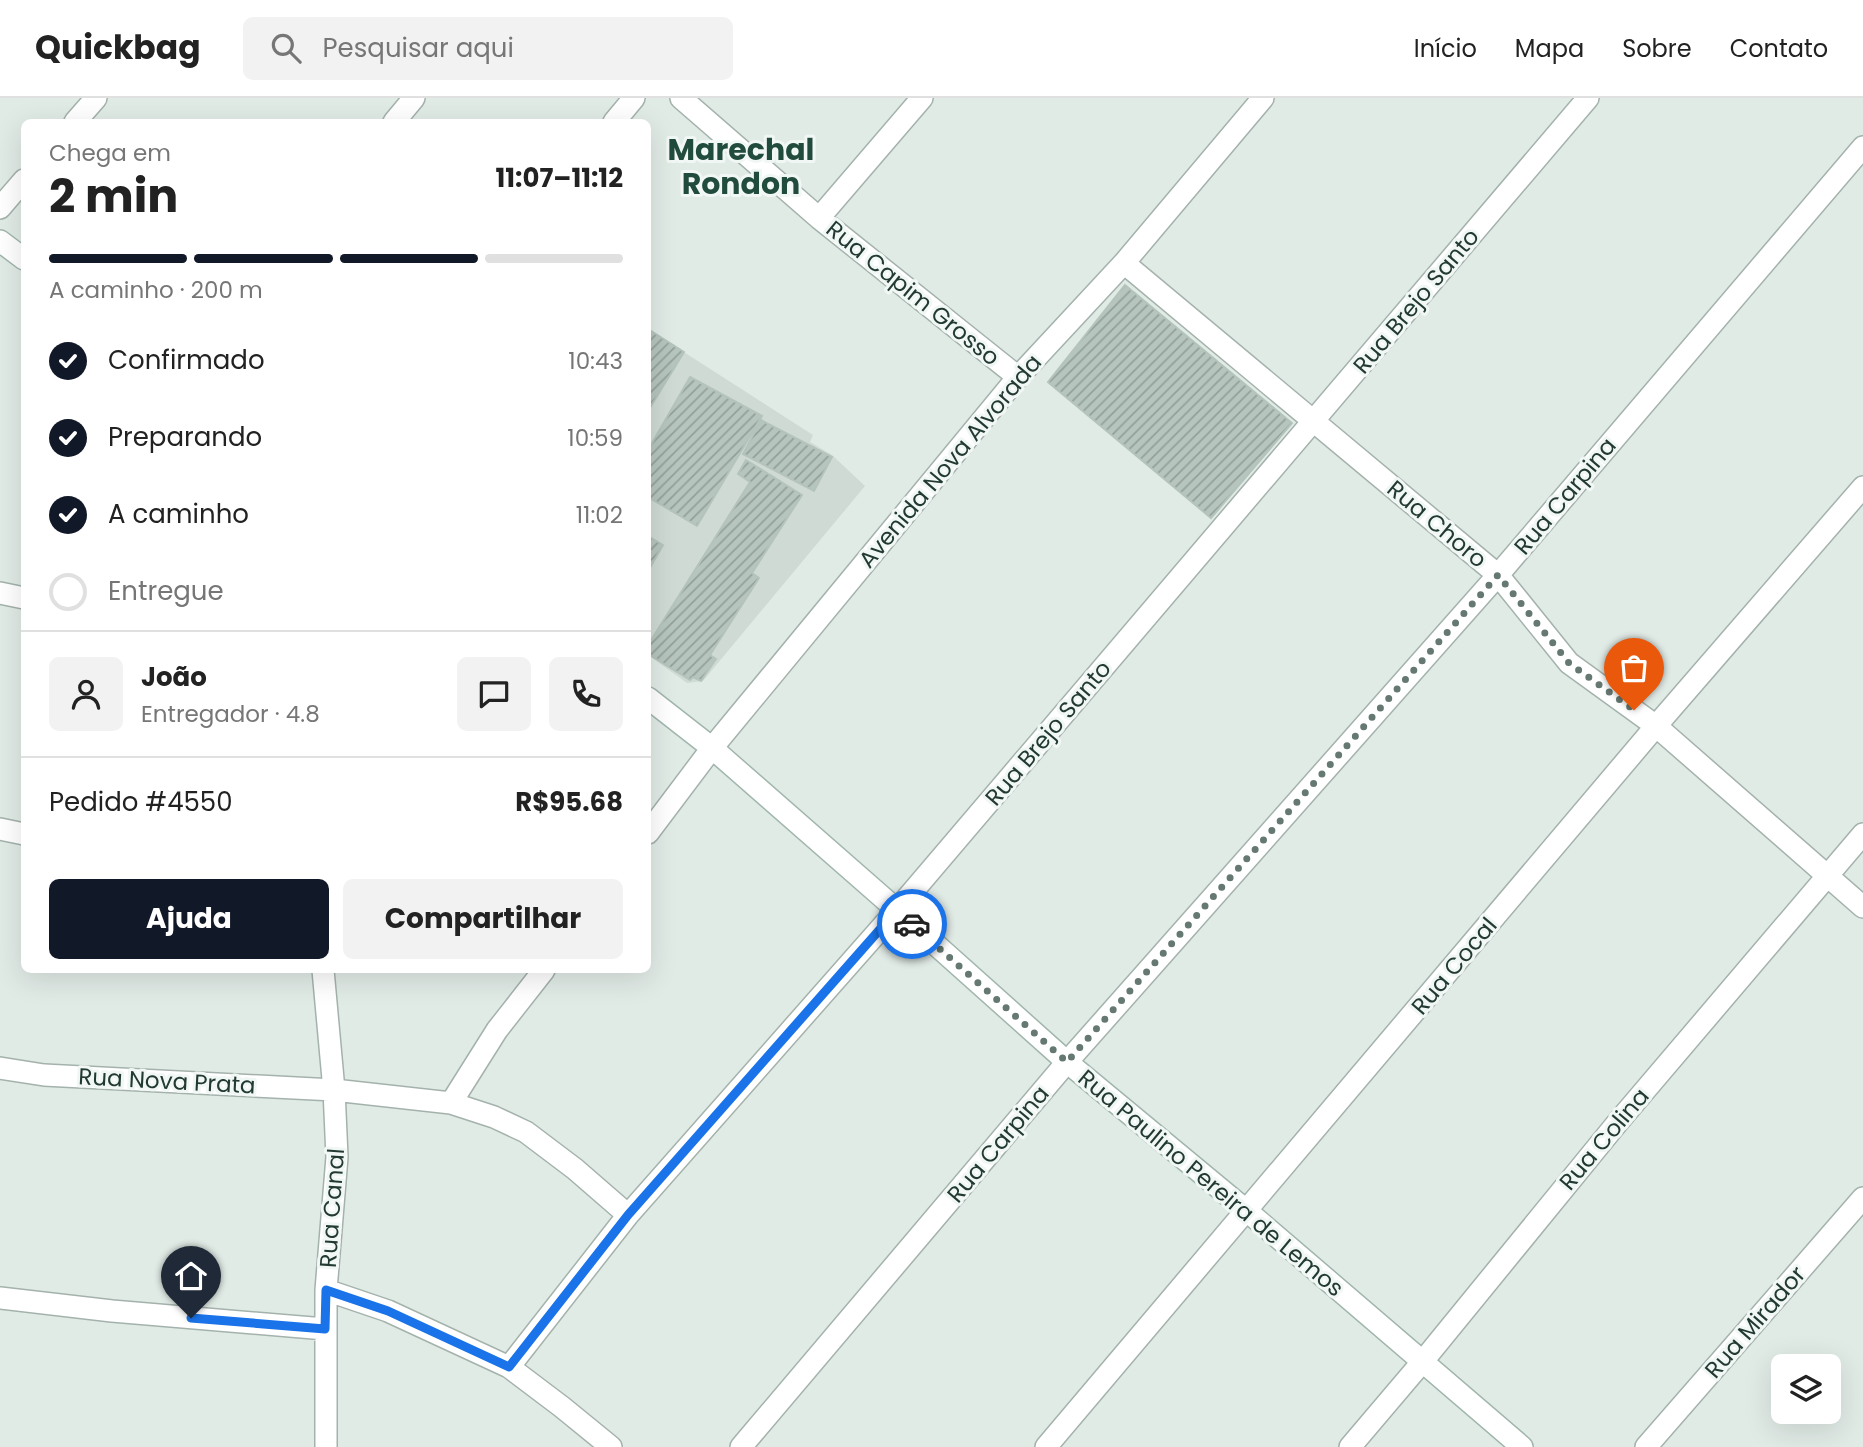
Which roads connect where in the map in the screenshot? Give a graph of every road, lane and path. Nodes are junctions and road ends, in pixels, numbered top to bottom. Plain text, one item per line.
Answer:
1 (96, 98) edge
2 (414, 98) edge
3 (634, 98) edge
4 (681, 98) edge
5 (922, 98) edge
6 (1263, 98) edge
7 (1588, 98) edge
8 (78, 119) edge
9 (396, 119) edge
10 (616, 119) edge
11 (1863, 147) edge
12 (21, 184) edge
13 (0, 208) edge
14 (819, 218) junction
15 (0, 241) edge
16 (21, 257) edge
17 (1124, 263) junction
18 (1018, 377) junction
19 (1314, 422) junction
20 (1863, 487) edge
21 (1498, 575) junction
22 (0, 593) edge
23 (21, 597) edge
24 (651, 700) edge
25 (1656, 726) junction
26 (712, 748) junction
27 (0, 829) edge
28 (651, 829) edge
29 (21, 833) edge
30 (1863, 834) edge
31 (1828, 876) junction
32 (1863, 906) edge
33 (897, 910) junction
34 (323, 973) edge
35 (542, 973) edge
36 (1067, 1062) junction
37 (0, 1068) edge
38 (334, 1090) junction
39 (451, 1103) junction
40 (1863, 1198) edge
41 (1247, 1211) junction
42 (628, 1215) junction
43 (326, 1290) junction
44 (0, 1298) edge
45 (325, 1329) junction
46 (1423, 1361) junction
47 (509, 1367) junction
48 (326, 1447) edge
49 (611, 1447) edge
50 (741, 1447) edge
51 (1046, 1447) edge
52 (1350, 1447) edge
53 (1522, 1447) edge
54 (1646, 1447) edge

1 - 8 street
2 - 9 street
3 - 10 street
4 - 14 street, Rua Capim Grosso
5 - 14 street
6 - 17 street, Avenida Nova Alvorada
7 - 19 street, Rua Brejo Santo
11 - 21 street, Rua Carpina
12 - 13 street
14 - 18 street, Rua Capim Grosso
15 - 16 street
17 - 18 street, Avenida Nova Alvorada
17 - 19 street, Rua Choro
18 - 26 street, Avenida Nova Alvorada
19 - 21 street, Rua Choro
19 - 33 street, Rua Brejo Santo
20 - 25 street, Rua Cocal
21 - 25 street, Rua Choro
21 - 36 street, Rua Carpina
22 - 23 street
24 - 26 street, Rua Paulino Pereira de Lemos
25 - 31 street, Rua Choro
25 - 41 street, Rua Cocal
26 - 28 street, Avenida Nova Alvorada
26 - 33 street, Rua Paulino Pereira de Lemos
27 - 29 street
30 - 31 street, Rua Colina
31 - 32 street, Rua Choro
31 - 46 street, Rua Colina
33 - 36 street, Rua Paulino Pereira de Lemos
33 - 42 street, Rua Brejo Santo
34 - 38 street, Rua Canal
35 - 39 street
36 - 41 street, Rua Paulino Pereira de Lemos
36 - 50 street, Rua Carpina
37 - 38 street, Rua Nova Prata
38 - 39 street, Rua Nova Prata
38 - 43 street, Rua Canal
39 - 42 street, Rua Nova Prata
40 - 54 street, Rua Mirador
41 - 46 street, Rua Paulino Pereira de Lemos
41 - 51 street, Rua Cocal
42 - 47 street, Rua Brejo Santo
43 - 45 street, Rua Canal
43 - 47 street
44 - 45 street
45 - 48 street, Rua Canal
46 - 52 street, Rua Colina
46 - 53 street, Rua Paulino Pereira de Lemos
47 - 49 street

